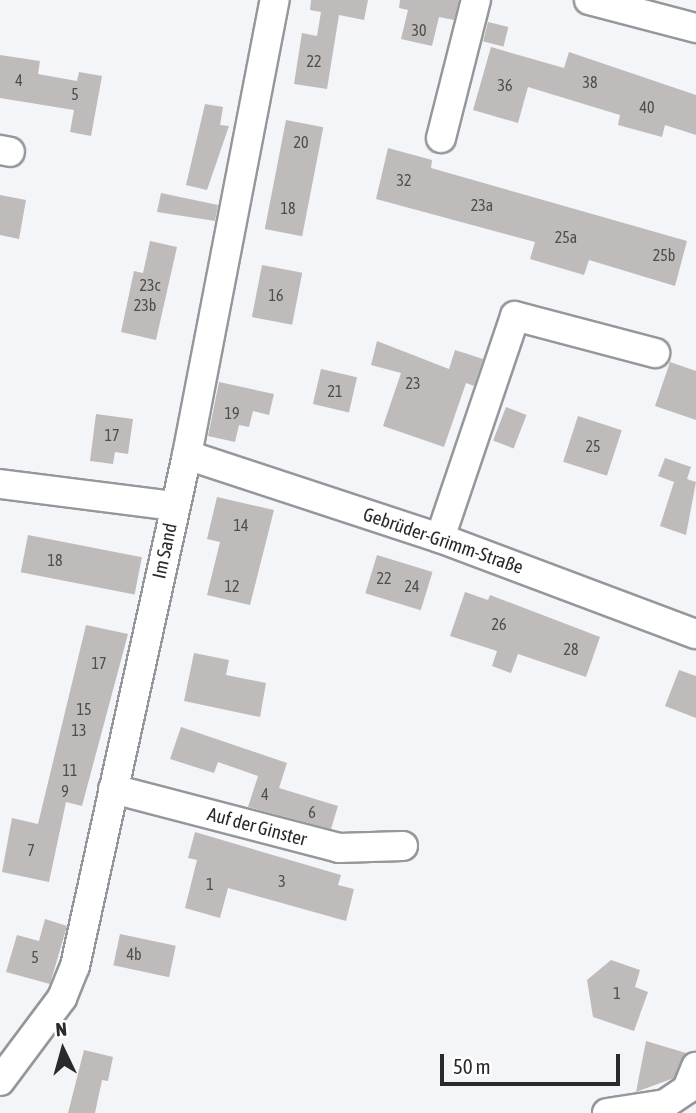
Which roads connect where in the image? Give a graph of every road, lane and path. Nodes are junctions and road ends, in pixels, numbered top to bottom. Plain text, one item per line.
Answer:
1 (275, 0) edge
2 (476, 0) edge
3 (589, 0) edge
4 (696, 28) edge
5 (441, 138) dead end
6 (655, 353) dead end
7 (187, 456) junction
8 (0, 484) edge
9 (175, 506) junction
10 (440, 538) junction
11 (696, 634) edge
12 (113, 789) junction
13 (403, 846) dead end
14 (696, 1067) edge
15 (0, 1081) edge
16 (607, 1113) edge

1 - 7 street, Im Sand
2 - 5 street
3 - 4 street
6 - 10 street
7 - 9 street, Im Sand
7 - 10 street, Gebrüder-Grimm-Straße
8 - 9 street
9 - 12 street, Im Sand
10 - 11 street, Gebrüder-Grimm-Straße
12 - 13 street, Auf der Ginster
12 - 15 street, Im Sand
14 - 16 street

